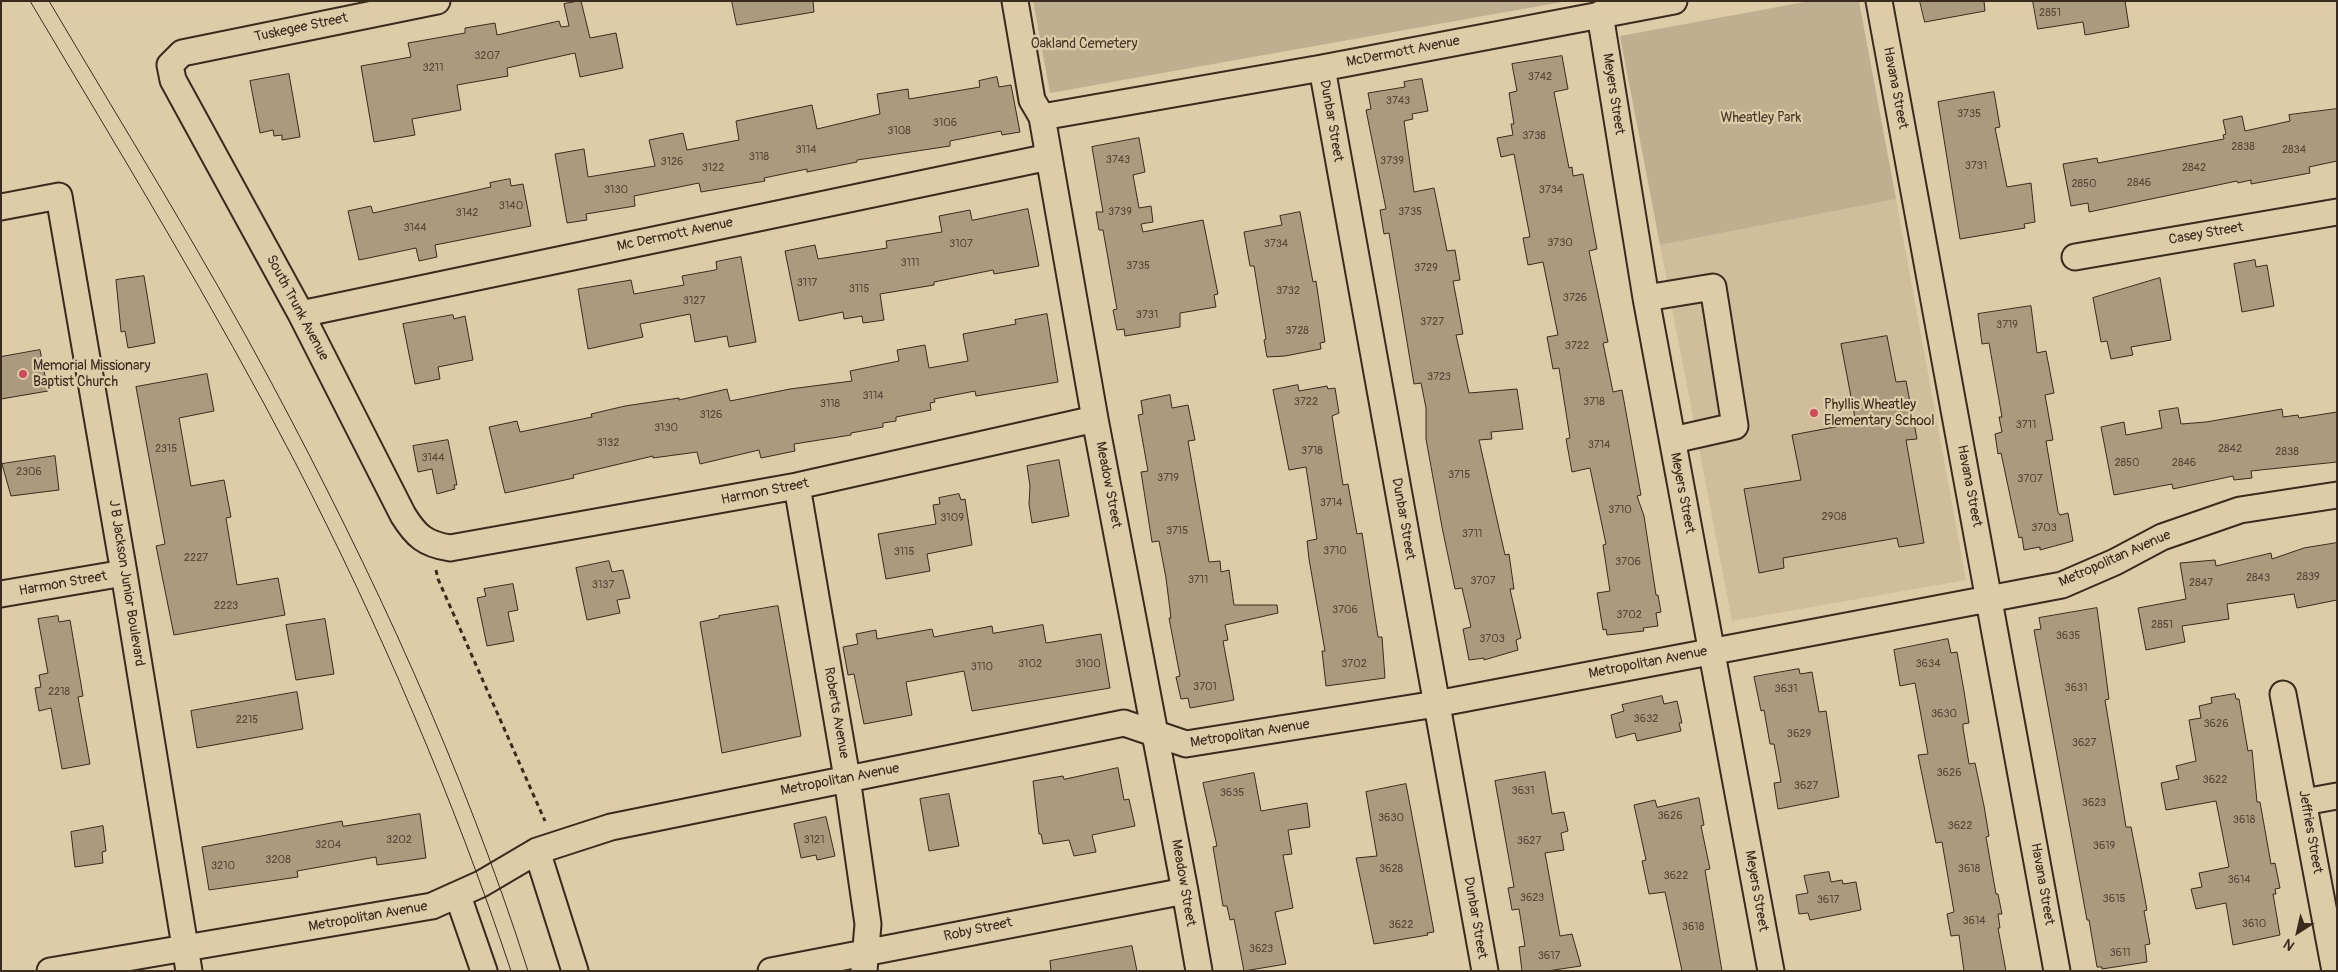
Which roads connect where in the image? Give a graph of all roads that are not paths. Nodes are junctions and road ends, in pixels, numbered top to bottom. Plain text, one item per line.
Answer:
1 (436, 1) edge
2 (1014, 1) edge
3 (1674, 1) edge
4 (1879, 1) edge
5 (323, 12) edge
6 (1600, 14) junction
7 (170, 65) joint
8 (1322, 68) junction
9 (1042, 117) junction
10 (1049, 157) junction
11 (1, 206) edge
12 (2337, 212) edge
13 (2075, 257) dead end
14 (1646, 298) junction
15 (301, 314) junction
16 (1095, 419) junction
17 (1672, 440) junction
18 (797, 486) junction
19 (2337, 495) edge
20 (432, 545) joint
21 (124, 573) junction
22 (1, 594) edge
23 (1990, 597) junction
24 (1712, 650) junction
25 (2283, 694) dead end
26 (1436, 704) junction
27 (1155, 735) junction
28 (847, 778) junction
29 (2337, 796) edge
30 (2304, 802) junction
31 (537, 850) junction
32 (1185, 891) junction
33 (458, 896) junction
34 (186, 959) edge
35 (865, 962) edge
36 (50, 971) edge
37 (484, 971) edge
38 (575, 971) edge
39 (771, 971) edge
40 (1199, 971) edge
41 (1485, 971) edge
42 (1770, 971) edge
43 (2057, 971) edge
44 (2335, 971) edge

1 - 5 street, Tuskegee Street
2 - 9 street, Meadow Street
3 - 6 street, McDermott Avenue
4 - 23 street, Havana Street
5 - 7 street, Tuskegee Street
6 - 8 street, McDermott Avenue
6 - 14 street, Meyers Street
7 - 15 street, South Trunk Avenue
8 - 9 street, McDermott Avenue
8 - 26 street, Dunbar Street
9 - 10 street, Meadow Street
10 - 15 street, Mc Dermott Avenue
10 - 16 street, Meadow Street
11 - 21 street, J B Jackson Junior Boulevard
12 - 13 street, Casey Street
14 - 17 street, Meyers Street
14 - 17 street
15 - 20 street, South Trunk Avenue
16 - 18 street, Harmon Street
16 - 27 street, Meadow Street
17 - 24 street, Meyers Street
18 - 20 street, Harmon Street
18 - 28 street, Roberts Avenue
19 - 23 street, Metropolitan Avenue
21 - 22 street, Harmon Street
21 - 34 street, J B Jackson Junior Boulevard
23 - 24 street, Metropolitan Avenue
23 - 43 street, Havana Street
24 - 26 street, Metropolitan Avenue
24 - 42 street, Meyers Street
25 - 30 street, Jeffries Street
26 - 27 street, Metropolitan Avenue
26 - 41 street, Dunbar Street
27 - 28 street, Metropolitan Avenue
27 - 32 street, Meadow Street
28 - 31 street, Metropolitan Avenue
28 - 35 street, Roberts Avenue
29 - 30 street
30 - 44 street, Jeffries Street
31 - 33 street, Metropolitan Avenue
31 - 38 street
32 - 35 street, Roby Street
32 - 40 street, Meadow Street
33 - 34 street, Metropolitan Avenue
33 - 37 street
34 - 36 street, Metropolitan Avenue
35 - 39 street, Roby Street

